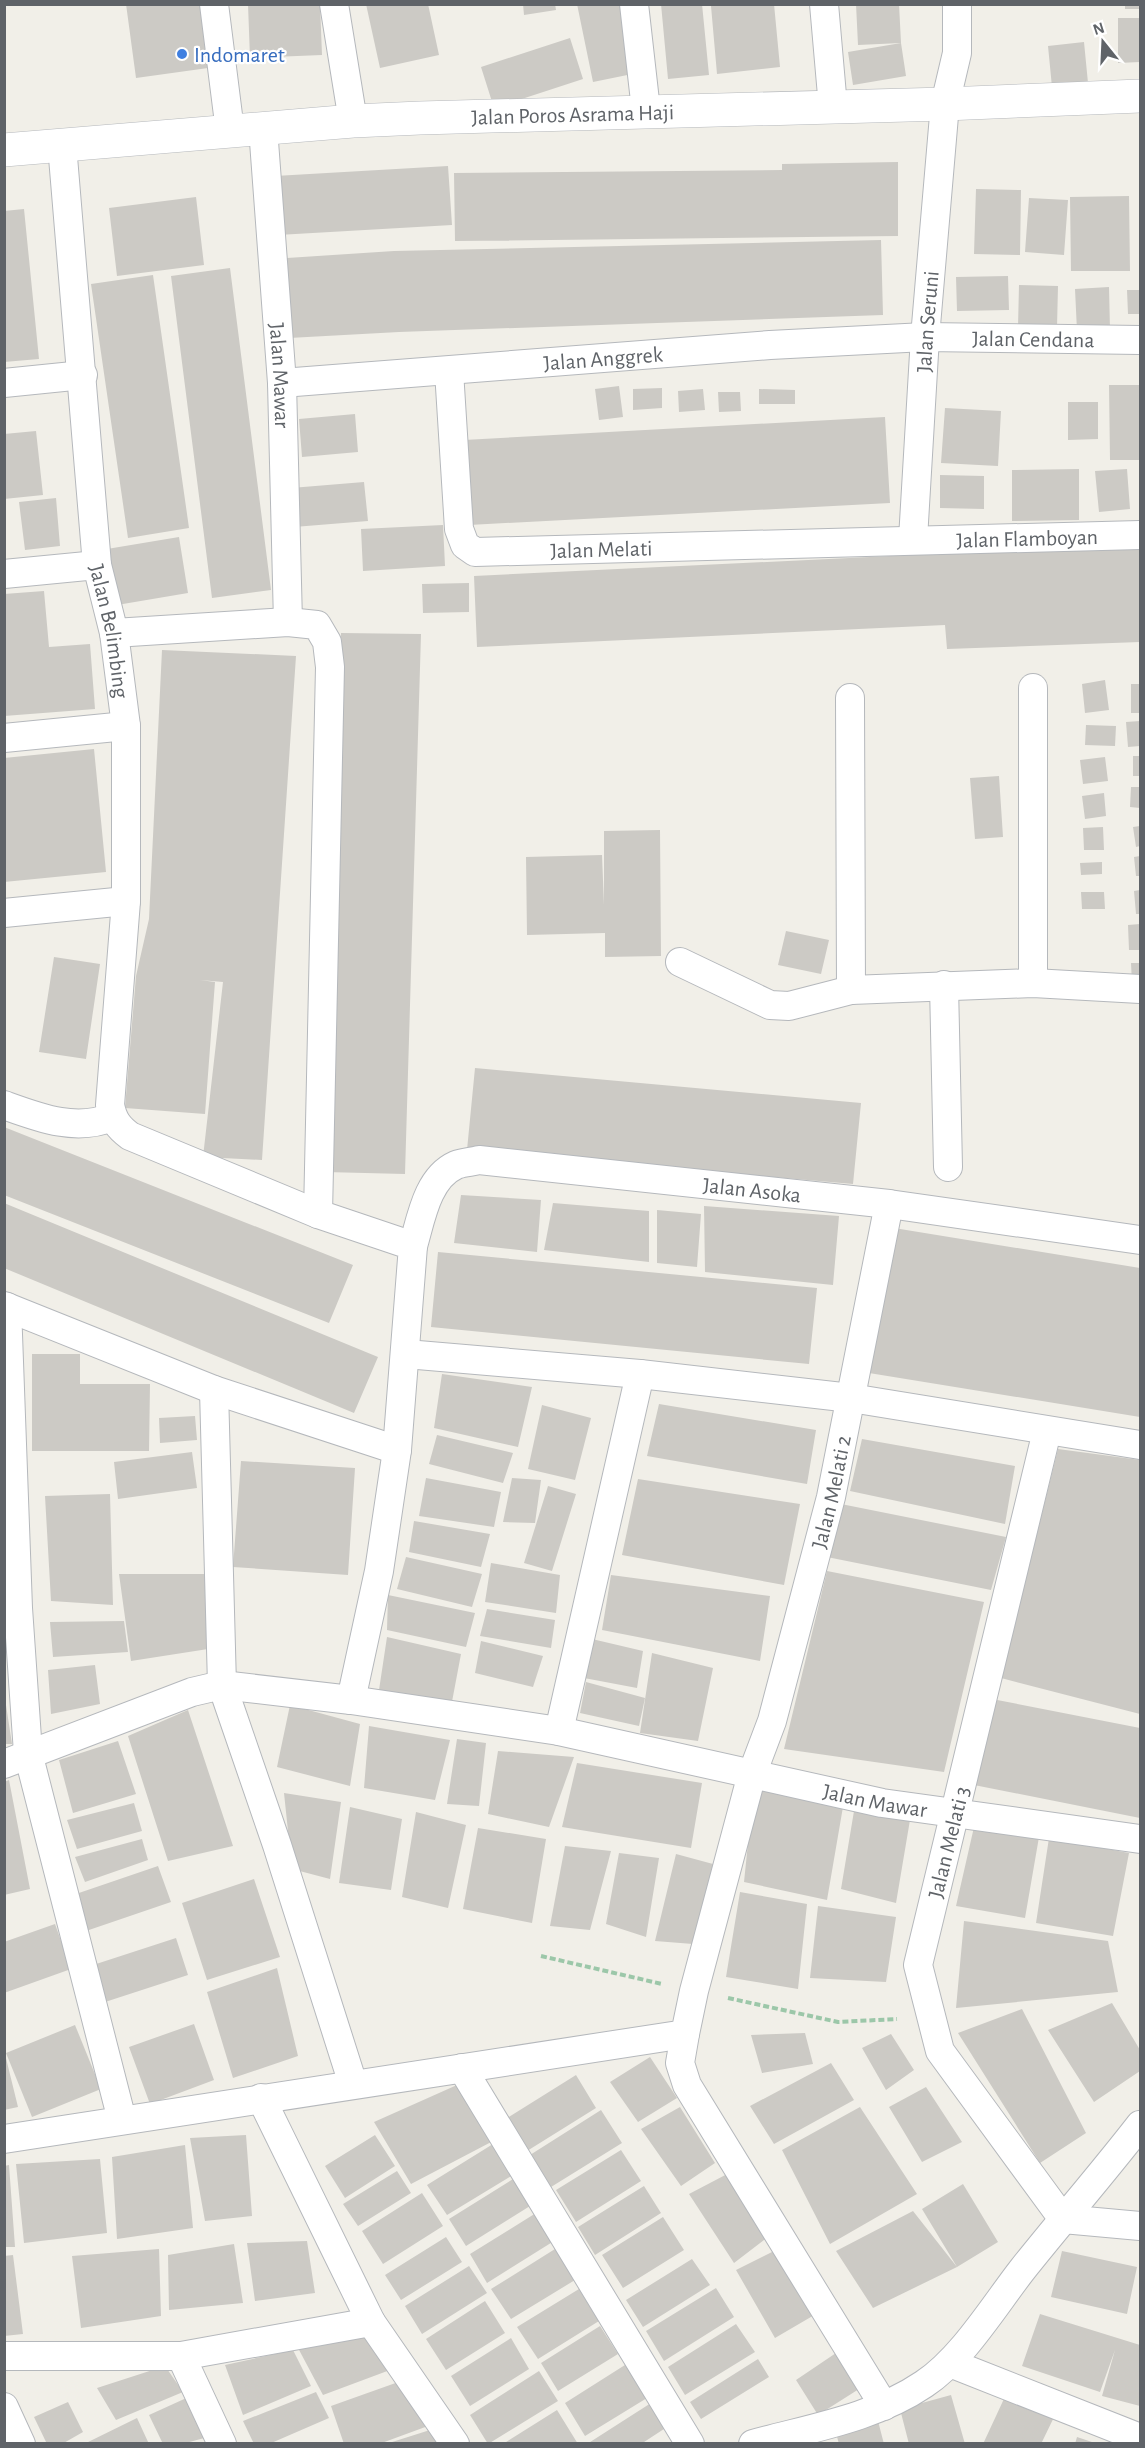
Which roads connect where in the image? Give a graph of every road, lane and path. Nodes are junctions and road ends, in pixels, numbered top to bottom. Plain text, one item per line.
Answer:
1 (214, 4) edge
2 (334, 4) edge
3 (634, 4) edge
4 (824, 4) edge
5 (957, 4) edge
6 (1140, 96) edge
7 (945, 104) junction
8 (833, 107) junction
9 (646, 110) junction
10 (354, 121) junction
11 (263, 128) junction
12 (230, 131) junction
13 (62, 145) junction
14 (4, 150) edge
15 (925, 337) junction
16 (1140, 340) edge
17 (448, 371) junction
18 (83, 375) junction
19 (4, 383) edge
20 (282, 383) junction
21 (1140, 535) edge
22 (913, 539) junction
23 (97, 565) junction
24 (4, 574) edge
25 (288, 622) junction
26 (114, 633) junction
27 (1034, 688) dead end
28 (850, 698) dead end
29 (126, 726) junction
30 (4, 738) edge
31 (126, 901) junction
32 (4, 913) edge
33 (680, 962) dead end
34 (1034, 983) junction
35 (944, 986) junction
36 (1140, 989) edge
37 (852, 990) junction
38 (4, 1105) edge
39 (112, 1117) junction
40 (948, 1167) dead end
41 (889, 1204) junction
42 (318, 1214) junction
43 (1140, 1240) edge
44 (413, 1246) junction
45 (6, 1307) edge
46 (406, 1354) junction
47 (640, 1374) junction
48 (214, 1390) junction
49 (851, 1398) junction
50 (1047, 1431) junction
51 (1140, 1445) edge
52 (397, 1450) junction
53 (222, 1685) junction
54 (351, 1700) junction
55 (559, 1731) junction
56 (16, 1759) edge
57 (752, 1774) junction
58 (955, 1813) junction
59 (1140, 1839) edge
60 (541, 1956) dead end
61 (694, 1991) junction
62 (931, 2017) junction
63 (685, 2034) junction
64 (462, 2068) junction
65 (353, 2084) junction
66 (261, 2098) junction
67 (122, 2120) junction
68 (1140, 2125) edge
69 (4, 2139) edge
70 (1063, 2219) junction
71 (1140, 2226) edge
72 (371, 2322) junction
73 (4, 2356) edge
74 (181, 2356) junction
75 (950, 2363) junction
76 (884, 2406) junction
77 (4, 2407) edge
78 (1140, 2438) edge
79 (21, 2444) edge
80 (222, 2444) edge
81 (455, 2444) edge
82 (690, 2444) edge
83 (753, 2444) edge

1 - 12 street
2 - 10 street
3 - 9 street
4 - 8 street
5 - 7 street, Jalan Seruni
6 - 7 street, Jalan Poros Asrama Haji
7 - 8 street, Jalan Poros Asrama Haji
7 - 15 street, Jalan Seruni
8 - 9 street, Jalan Poros Asrama Haji
9 - 10 street, Jalan Poros Asrama Haji
10 - 11 street, Jalan Poros Asrama Haji
11 - 12 street, Jalan Poros Asrama Haji
11 - 20 street, Jalan Mawar
12 - 13 street, Jalan Poros Asrama Haji
13 - 14 street, Jalan Poros Asrama Haji
13 - 18 street, Jalan Belimbing
15 - 16 street, Jalan Cendana
15 - 17 street, Jalan Anggrek
15 - 22 street, Jalan Seruni
17 - 20 street, Jalan Anggrek
17 - 22 street, Jalan Melati
18 - 19 street
18 - 23 street, Jalan Belimbing
20 - 25 street, Jalan Mawar
21 - 22 street, Jalan Flamboyan
23 - 24 street
23 - 26 street, Jalan Belimbing
25 - 26 street
25 - 42 street
26 - 29 street, Jalan Belimbing
27 - 34 street
28 - 37 street
29 - 30 street
29 - 31 street, Jalan Belimbing
31 - 32 street
31 - 39 street, Jalan Belimbing
33 - 37 street
34 - 35 street
34 - 36 street
35 - 37 street
35 - 40 street
38 - 39 street
39 - 42 street
41 - 43 street, Jalan Asoka
41 - 44 street, Jalan Asoka
41 - 49 street, Jalan Melati 2
42 - 44 street
44 - 46 street, Jalan Asoka
45 - 48 street
45 - 56 street
46 - 47 street
46 - 52 street, Jalan Asoka
47 - 49 street
47 - 55 street
48 - 52 street
48 - 53 street
49 - 50 street
49 - 57 street, Jalan Melati 2
50 - 51 street
50 - 58 street, Jalan Melati 3
52 - 54 street, Jalan Asoka
53 - 54 street, Jalan Mawar
53 - 56 street, Jalan Mawar
53 - 65 street
54 - 55 street, Jalan Mawar
55 - 57 street, Jalan Mawar
56 - 67 street
57 - 58 street, Jalan Mawar
57 - 61 street, Jalan Melati 2
58 - 59 street, Jalan Mawar
58 - 62 street, Jalan Melati 3
60 - 61 path
61 - 62 path
61 - 63 street, Jalan Melati 2
62 - 70 street, Jalan Melati 3
63 - 64 street
63 - 76 street, Jalan Melati 2
64 - 65 street
64 - 82 street
65 - 66 street
66 - 67 street
66 - 72 street
67 - 69 street
68 - 70 street
70 - 71 street
70 - 75 street
72 - 74 street
72 - 81 street
73 - 74 street
74 - 80 street
75 - 76 street
75 - 78 street
76 - 83 street
77 - 79 street

